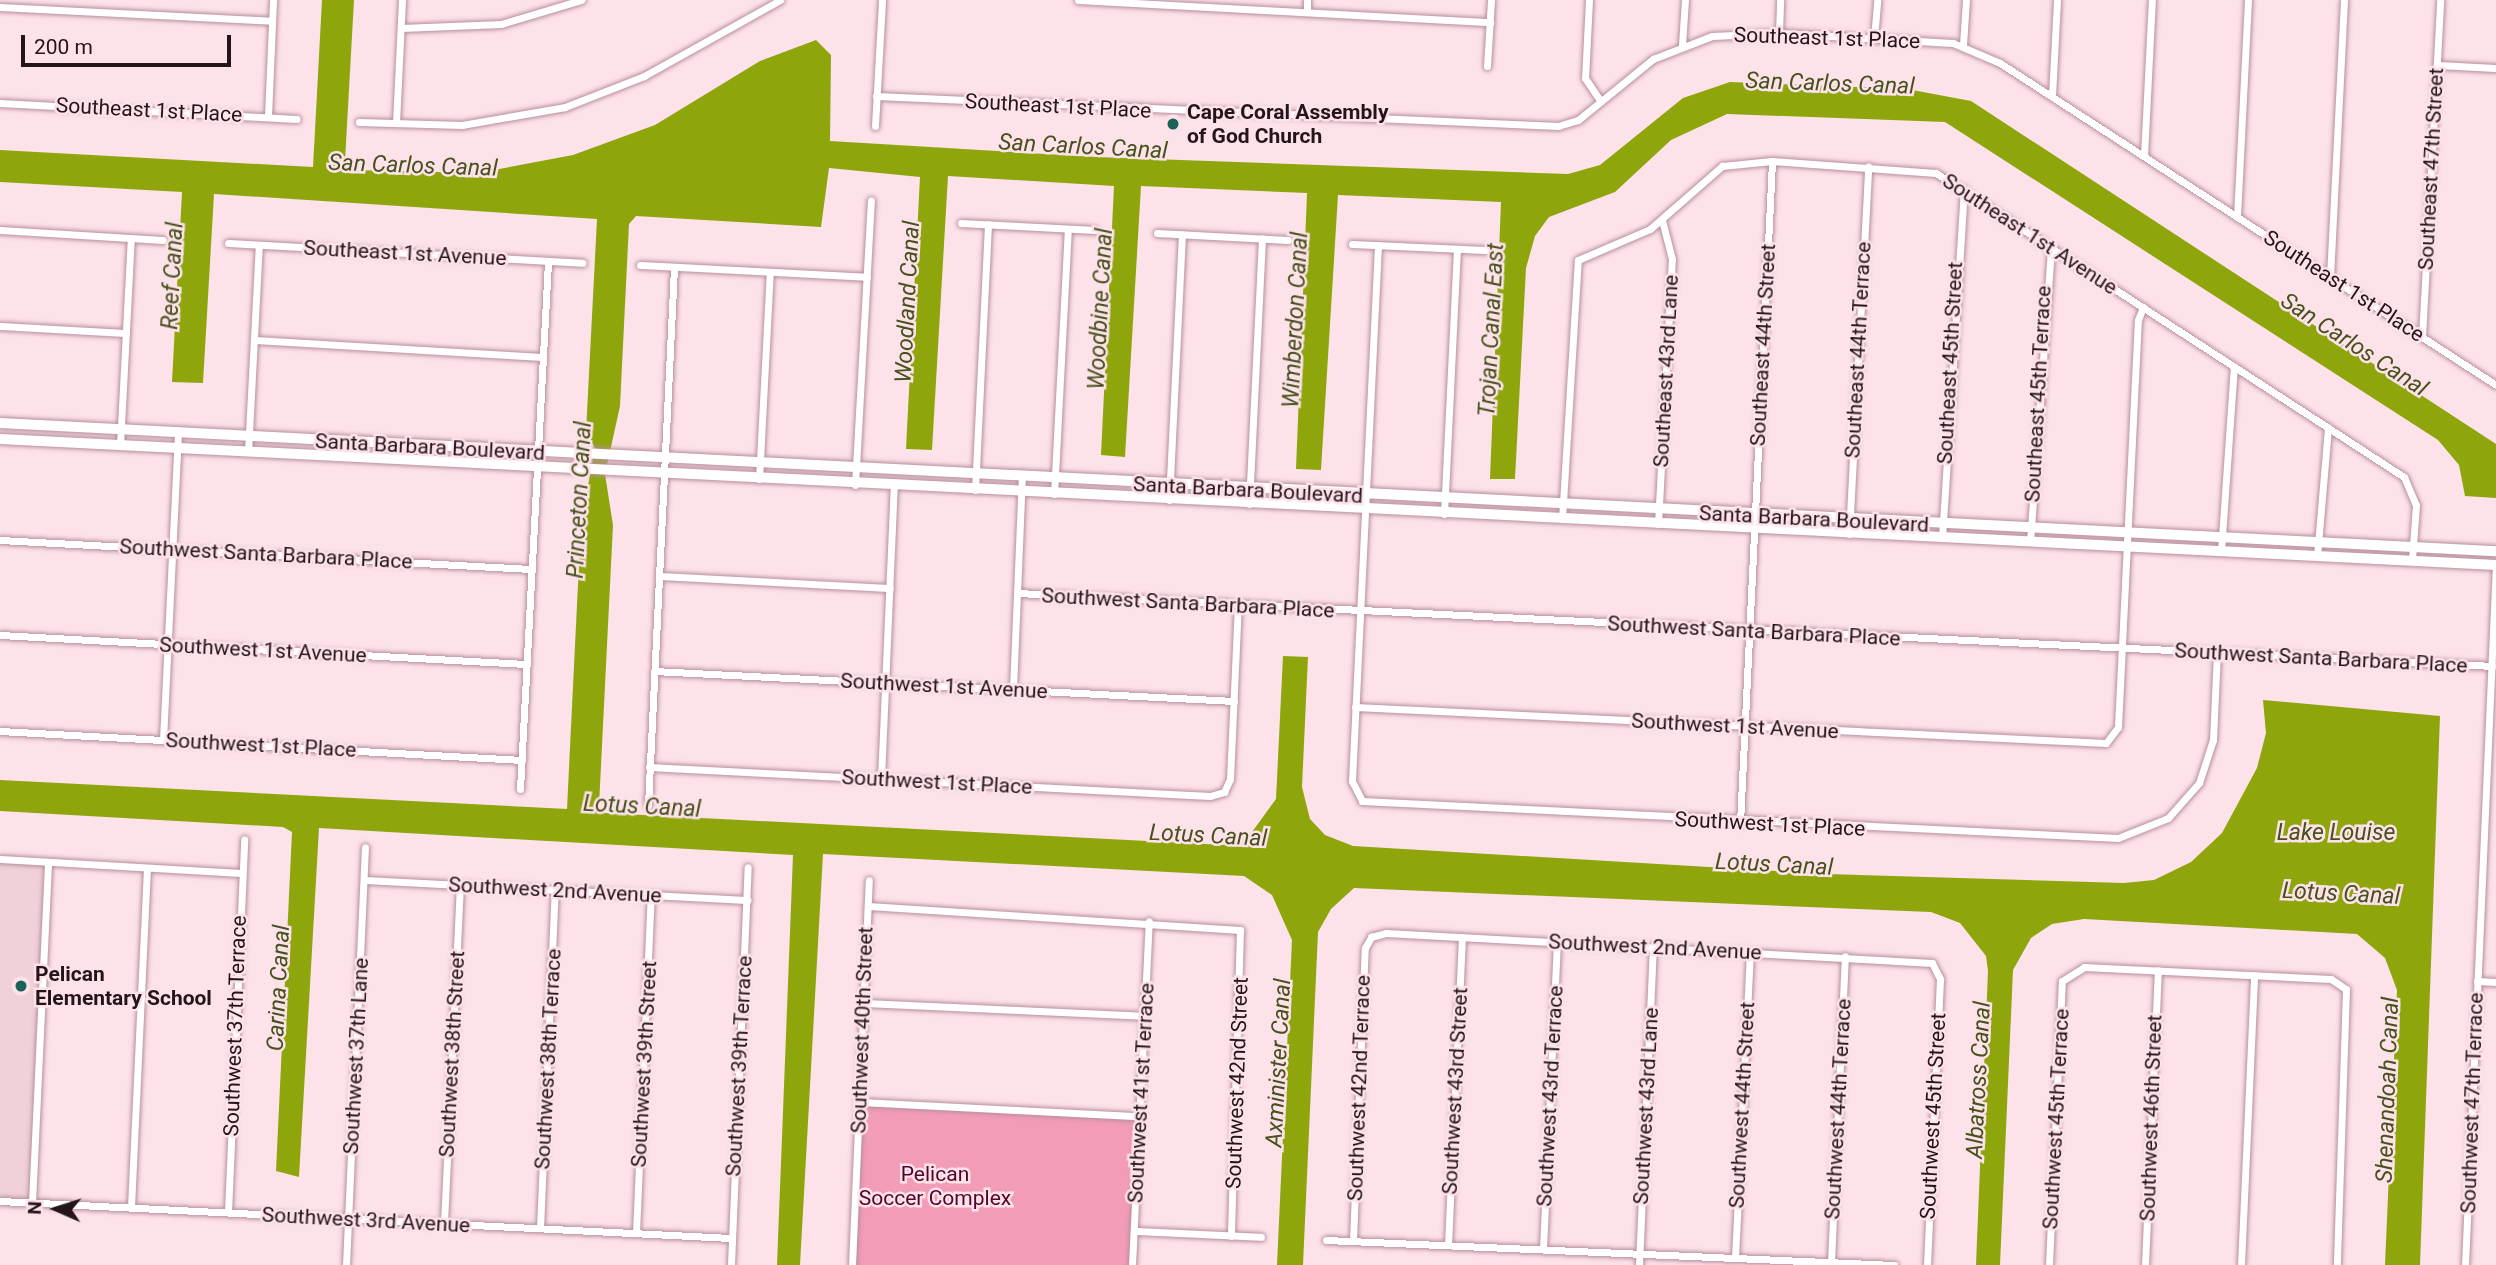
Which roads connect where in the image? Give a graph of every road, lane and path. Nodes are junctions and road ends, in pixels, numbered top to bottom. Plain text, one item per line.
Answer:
1 (273, 0) edge
2 (402, 0) edge
3 (581, 0) edge
4 (780, 0) edge
5 (881, 0) edge
6 (1078, 0) edge
7 (1307, 0) edge
8 (1491, 0) edge
9 (1588, 0) edge
10 (1685, 0) edge
11 (1780, 0) edge
12 (1877, 0) edge
13 (1966, 0) edge
14 (2057, 0) edge
15 (2152, 0) edge
16 (2248, 0) edge
17 (2344, 0) edge
18 (2440, 0) edge
19 (0, 7) edge
20 (1307, 12) junction
21 (272, 21) junction
22 (1490, 22) junction
23 (401, 28) junction
24 (1779, 33) junction
25 (1874, 38) junction
26 (1682, 45) junction
27 (1963, 45) junction
28 (2437, 65) junction
29 (1487, 66) dead end
30 (2496, 68) edge
31 (876, 96) junction
32 (2052, 96) junction
33 (1600, 99) junction
34 (0, 103) edge
35 (268, 116) junction
36 (297, 119) dead end
37 (359, 121) dead end
38 (396, 123) junction
39 (875, 126) dead end
40 (2144, 156) junction
41 (1772, 160) junction
42 (1868, 166) junction
43 (1964, 190) junction
44 (871, 200) dead end
45 (2237, 216) junction
46 (1662, 220) junction
47 (961, 223) dead end
48 (988, 224) junction
49 (1068, 229) junction
50 (0, 230) edge
51 (1095, 230) dead end
52 (1157, 233) dead end
53 (1182, 234) junction
54 (131, 238) junction
55 (1262, 239) junction
56 (163, 240) dead end
57 (1289, 240) dead end
58 (228, 243) dead end
59 (1352, 244) dead end
60 (259, 245) junction
61 (1378, 245) junction
62 (2051, 247) junction
63 (1457, 249) junction
64 (1485, 250) dead end
65 (548, 261) junction
66 (582, 263) dead end
67 (640, 265) dead end
68 (674, 268) junction
69 (771, 272) junction
70 (867, 277) junction
71 (2329, 277) junction
72 (2143, 307) junction
73 (0, 326) edge
74 (125, 333) junction
75 (2422, 337) junction
76 (254, 341) junction
77 (542, 357) junction
78 (2234, 366) junction
79 (2496, 385) edge
80 (0, 423) edge
81 (2329, 427) junction
82 (121, 429) junction
83 (178, 432) junction
84 (249, 436) junction
85 (0, 439) edge
86 (384, 443) junction
87 (120, 445) junction
88 (177, 448) junction
89 (248, 452) junction
90 (537, 453) junction
91 (383, 459) junction
92 (665, 459) junction
93 (589, 462) junction
94 (612, 464) junction
95 (760, 464) junction
96 (537, 467) junction
97 (857, 469) junction
98 (664, 474) junction
99 (975, 475) junction
100 (1022, 478) junction
101 (760, 480) junction
102 (1055, 480) junction
103 (855, 485) junction
104 (1170, 486) junction
105 (894, 487) junction
106 (1250, 490) junction
107 (975, 491) junction
108 (1021, 493) junction
109 (1054, 495) junction
110 (1364, 496) junction
111 (1169, 500) junction
112 (1445, 501) junction
113 (1249, 504) junction
114 (1562, 507) junction
115 (1364, 510) junction
116 (1658, 511) junction
117 (1444, 514) junction
118 (1754, 516) junction
119 (1562, 519) junction
120 (1850, 520) junction
121 (1658, 524) junction
122 (1942, 525) junction
123 (1754, 529) junction
124 (2031, 529) junction
125 (2127, 533) junction
126 (1849, 534) junction
127 (1942, 538) junction
128 (2222, 538) junction
129 (0, 540) edge
130 (2030, 542) junction
131 (2318, 542) junction
132 (2126, 547) junction
133 (2413, 547) junction
134 (172, 549) junction
135 (2221, 551) junction
136 (2496, 551) edge
137 (2317, 556) junction
138 (2412, 560) junction
139 (2496, 565) edge
140 (531, 569) junction
141 (659, 576) junction
142 (890, 588) junction
143 (1017, 593) junction
144 (1238, 606) junction
145 (1359, 612) junction
146 (1749, 631) junction
147 (0, 635) edge
148 (167, 645) junction
149 (2122, 648) junction
150 (2217, 653) junction
151 (526, 664) junction
152 (2492, 666) junction
153 (654, 671) junction
154 (885, 683) junction
155 (1013, 689) junction
156 (1234, 701) junction
157 (1355, 707) junction
158 (1744, 727) junction
159 (0, 731) edge
160 (163, 740) junction
161 (522, 760) junction
162 (649, 767) junction
163 (881, 779) junction
164 (520, 789) dead end
165 (648, 805) dead end
166 (1740, 823) junction
167 (244, 839) dead end
168 (365, 847) dead end
169 (0, 859) edge
170 (48, 862) junction
171 (748, 867) dead end
172 (147, 868) junction
173 (242, 873) junction
174 (364, 880) junction
175 (869, 880) dead end
176 (460, 885) junction
177 (555, 890) junction
178 (651, 895) junction
179 (747, 900) junction
180 (868, 906) junction
181 (1149, 921) junction
182 (1371, 937) joint
183 (1462, 937) junction
184 (1557, 942) junction
185 (1653, 946) junction
186 (1750, 951) junction
187 (1845, 956) junction
188 (1937, 968) joint
189 (2158, 970) junction
190 (2254, 975) junction
191 (2477, 981) junction
192 (2496, 982) edge
193 (863, 1003) junction
194 (1145, 1016) junction
195 (859, 1102) junction
196 (1140, 1116) junction
197 (0, 1201) edge
198 (32, 1203) junction
199 (131, 1207) junction
200 (228, 1212) junction
201 (348, 1219) junction
202 (444, 1223) junction
203 (540, 1228) junction
204 (1135, 1231) junction
205 (636, 1233) junction
206 (1231, 1236) junction
207 (1261, 1237) dead end
208 (731, 1238) junction
209 (1326, 1240) dead end
210 (1353, 1241) junction
211 (1448, 1245) junction
212 (1543, 1249) junction
213 (1640, 1254) junction
214 (1735, 1258) junction
215 (1831, 1262) junction
216 (346, 1265) edge
217 (731, 1265) edge
218 (852, 1265) edge
219 (1132, 1265) edge
220 (1639, 1265) edge
221 (1894, 1265) edge
222 (1927, 1265) edge
223 (2049, 1265) edge
224 (2145, 1265) edge
225 (2241, 1265) edge
226 (2337, 1265) edge
227 (2465, 1265) edge

1 - 21 street
2 - 23 street
3 - 23 street
4 - 38 street
5 - 31 street
6 - 20 street
7 - 20 street
8 - 22 street
9 - 33 street
10 - 26 street
11 - 24 street
12 - 25 street
13 - 27 street
14 - 32 street
15 - 40 street
16 - 45 street
17 - 71 street
18 - 28 street, Southeast 47th Street
19 - 21 street
20 - 22 street
21 - 35 street
22 - 29 street
23 - 38 street
24 - 25 street, Southeast 1st Place
24 - 26 street, Southeast 1st Place
25 - 27 street, Southeast 1st Place
26 - 33 street, Southeast 1st Place
27 - 32 street, Southeast 1st Place
28 - 30 street
28 - 75 street, Southeast 47th Street
31 - 33 street, Southeast 1st Place
31 - 39 street
32 - 40 street, Southeast 1st Place
34 - 35 street, Southeast 1st Place
35 - 36 street, Southeast 1st Place
37 - 38 street
40 - 45 street, Southeast 1st Place
41 - 42 street, Southeast 1st Avenue
41 - 46 street, Southeast 1st Avenue
41 - 118 street, Southeast 44th Street
42 - 43 street, Southeast 1st Avenue
42 - 120 street, Southeast 44th Terrace
43 - 62 street, Southeast 1st Avenue
43 - 122 street, Southeast 45th Street
44 - 70 street
45 - 71 street, Southeast 1st Place
46 - 114 street, Southeast 1st Avenue
46 - 116 street, Southeast 43rd Lane
47 - 48 street
48 - 49 street
48 - 99 street
49 - 51 street
49 - 102 street
50 - 54 street
52 - 53 street
53 - 55 street
53 - 104 street
54 - 56 street
54 - 74 street
55 - 57 street
55 - 106 street
58 - 60 street, Southeast 1st Avenue
59 - 61 street
60 - 65 street, Southeast 1st Avenue
60 - 76 street
61 - 63 street
61 - 110 street
62 - 72 street, Southeast 1st Avenue
62 - 124 street, Southeast 45th Terrace
63 - 64 street
63 - 112 street
65 - 66 street, Southeast 1st Avenue
65 - 77 street
67 - 68 street
68 - 69 street
68 - 92 street
69 - 70 street
69 - 95 street
70 - 97 street
71 - 75 street, Southeast 1st Place
72 - 78 street, Southeast 1st Avenue
72 - 125 street
73 - 74 street
74 - 82 street
75 - 79 street, Southeast 1st Place
76 - 77 street
76 - 84 street
77 - 90 street
78 - 81 street, Southeast 1st Avenue
78 - 128 street
80 - 82 main road, Santa Barbara Boulevard
81 - 131 street
81 - 133 street, Southeast 1st Avenue
82 - 83 main road, Santa Barbara Boulevard
82 - 87 street
83 - 84 main road, Santa Barbara Boulevard
83 - 88 street
84 - 86 main road, Santa Barbara Boulevard
84 - 89 street
85 - 87 main road, Santa Barbara Boulevard
86 - 90 main road, Santa Barbara Boulevard
86 - 91 main road
87 - 88 main road, Santa Barbara Boulevard
88 - 89 main road, Santa Barbara Boulevard
88 - 134 street
89 - 91 main road, Santa Barbara Boulevard
90 - 93 main road, Santa Barbara Boulevard
90 - 96 street
91 - 96 main road, Santa Barbara Boulevard
92 - 94 main road, Santa Barbara Boulevard
92 - 95 main road, Santa Barbara Boulevard
92 - 98 street
93 - 94 main road, Santa Barbara Boulevard
93 - 96 main road, Santa Barbara Boulevard
94 - 98 main road, Santa Barbara Boulevard
95 - 97 main road, Santa Barbara Boulevard
95 - 101 street
96 - 140 street
97 - 99 main road, Santa Barbara Boulevard
97 - 103 street
98 - 101 main road, Santa Barbara Boulevard
98 - 141 street
99 - 100 main road, Santa Barbara Boulevard
99 - 107 street
100 - 102 main road, Santa Barbara Boulevard
100 - 108 street
101 - 103 main road, Santa Barbara Boulevard
102 - 104 main road, Santa Barbara Boulevard
102 - 109 street
103 - 105 main road, Santa Barbara Boulevard
104 - 106 main road, Santa Barbara Boulevard
104 - 111 street
105 - 107 main road, Santa Barbara Boulevard
105 - 142 street
106 - 110 main road, Santa Barbara Boulevard
106 - 113 street
107 - 108 main road, Santa Barbara Boulevard
108 - 109 main road, Santa Barbara Boulevard
108 - 143 street
109 - 111 main road, Santa Barbara Boulevard
110 - 112 main road, Santa Barbara Boulevard
110 - 115 street
111 - 113 main road, Santa Barbara Boulevard
112 - 114 main road, Santa Barbara Boulevard
112 - 117 street
113 - 115 main road, Santa Barbara Boulevard
114 - 116 main road, Santa Barbara Boulevard
114 - 119 street
115 - 117 main road, Santa Barbara Boulevard
115 - 145 street
116 - 118 main road, Santa Barbara Boulevard
116 - 121 street, Southeast 43rd Lane
117 - 119 main road, Santa Barbara Boulevard
118 - 120 main road, Santa Barbara Boulevard
118 - 123 street, Southeast 44th Street
119 - 121 main road, Santa Barbara Boulevard
120 - 122 main road, Santa Barbara Boulevard
120 - 126 street, Southeast 44th Terrace
121 - 123 main road, Santa Barbara Boulevard
122 - 124 main road, Santa Barbara Boulevard
122 - 127 street, Southeast 45th Street
123 - 126 main road, Santa Barbara Boulevard
123 - 146 street
124 - 125 main road, Santa Barbara Boulevard
124 - 130 street, Southeast 45th Terrace
125 - 128 main road, Santa Barbara Boulevard
125 - 132 street
126 - 127 main road, Santa Barbara Boulevard
127 - 130 main road, Santa Barbara Boulevard
128 - 131 main road, Santa Barbara Boulevard
128 - 135 street
129 - 134 street, Southwest Santa Barbara Place
130 - 132 main road, Santa Barbara Boulevard
131 - 133 main road, Santa Barbara Boulevard
131 - 137 street
132 - 135 main road, Santa Barbara Boulevard
132 - 149 street
133 - 136 main road, Santa Barbara Boulevard
133 - 138 street
134 - 140 street, Southwest Santa Barbara Place
134 - 148 street
135 - 137 main road, Santa Barbara Boulevard
137 - 138 main road, Santa Barbara Boulevard
138 - 139 main road, Santa Barbara Boulevard
139 - 152 street, Southwest 47th Terrace
140 - 151 street
141 - 142 street
141 - 153 street
142 - 154 street
143 - 144 street, Southwest Santa Barbara Place
143 - 155 street
144 - 145 street, Southwest Santa Barbara Place
144 - 156 street
145 - 146 street, Southwest Santa Barbara Place
145 - 157 street
146 - 149 street, Southwest Santa Barbara Place
146 - 158 street
147 - 148 street, Southwest 1st Avenue
148 - 151 street, Southwest 1st Avenue
148 - 160 street
149 - 150 street, Southwest Santa Barbara Place
149 - 158 street, Southwest 1st Avenue
150 - 152 street, Southwest Santa Barbara Place
150 - 166 street, Southwest 1st Place
151 - 161 street
152 - 191 street, Southwest 47th Terrace
153 - 154 street, Southwest 1st Avenue
153 - 162 street
154 - 155 street, Southwest 1st Avenue
154 - 163 street
155 - 156 street, Southwest 1st Avenue
156 - 163 street, Southwest 1st Place
157 - 158 street, Southwest 1st Avenue
157 - 166 street, Southwest 1st Place
158 - 166 street
159 - 160 street, Southwest 1st Place
160 - 161 street, Southwest 1st Place
161 - 164 street
162 - 163 street, Southwest 1st Place
162 - 165 street
167 - 173 street, Southwest 37th Terrace
168 - 174 street, Southwest 37th Lane
169 - 170 street
170 - 172 street
170 - 198 street
171 - 179 street, Southwest 39th Terrace
172 - 173 street
172 - 199 street
173 - 200 street, Southwest 37th Terrace
174 - 176 street, Southwest 2nd Avenue
174 - 201 street, Southwest 37th Lane
175 - 180 street, Southwest 40th Street
176 - 177 street, Southwest 2nd Avenue
176 - 202 street, Southwest 38th Street
177 - 178 street, Southwest 2nd Avenue
177 - 203 street, Southwest 38th Terrace
178 - 179 street, Southwest 2nd Avenue
178 - 205 street, Southwest 39th Street
179 - 208 street, Southwest 39th Terrace
180 - 181 street
180 - 193 street, Southwest 40th Street
181 - 194 street, Southwest 41st Terrace
181 - 206 street, Southwest 42nd Street
182 - 183 street, Southwest 2nd Avenue
182 - 210 street, Southwest 42nd Terrace
183 - 184 street, Southwest 2nd Avenue
183 - 211 street, Southwest 43rd Street
184 - 185 street, Southwest 2nd Avenue
184 - 212 street, Southwest 43rd Terrace
185 - 186 street, Southwest 2nd Avenue
185 - 213 street, Southwest 43rd Lane
186 - 187 street, Southwest 2nd Avenue
186 - 214 street, Southwest 44th Street
187 - 188 street, Southwest 2nd Avenue
187 - 215 street, Southwest 44th Terrace
188 - 222 street, Southwest 45th Street
189 - 190 street
189 - 223 street, Southwest 45th Terrace
189 - 224 street, Southwest 46th Street
190 - 225 street
190 - 226 street
191 - 192 street
191 - 227 street, Southwest 47th Terrace
193 - 194 street
193 - 195 street, Southwest 40th Street
194 - 196 street, Southwest 41st Terrace
195 - 196 street
195 - 218 street, Southwest 40th Street
196 - 204 street, Southwest 41st Terrace
197 - 198 street, Southwest 3rd Avenue
198 - 199 street, Southwest 3rd Avenue
199 - 200 street, Southwest 3rd Avenue
200 - 201 street, Southwest 3rd Avenue
201 - 202 street, Southwest 3rd Avenue
201 - 216 street, Southwest 37th Lane
202 - 203 street, Southwest 3rd Avenue
203 - 205 street, Southwest 3rd Avenue
204 - 206 street
204 - 219 street, Southwest 41st Terrace
205 - 208 street, Southwest 3rd Avenue
206 - 207 street
208 - 217 street, Southwest 39th Terrace
209 - 210 street
210 - 211 street
211 - 212 street
212 - 213 street
213 - 214 street
213 - 220 street, Southwest 43rd Lane
214 - 215 street
215 - 221 street

